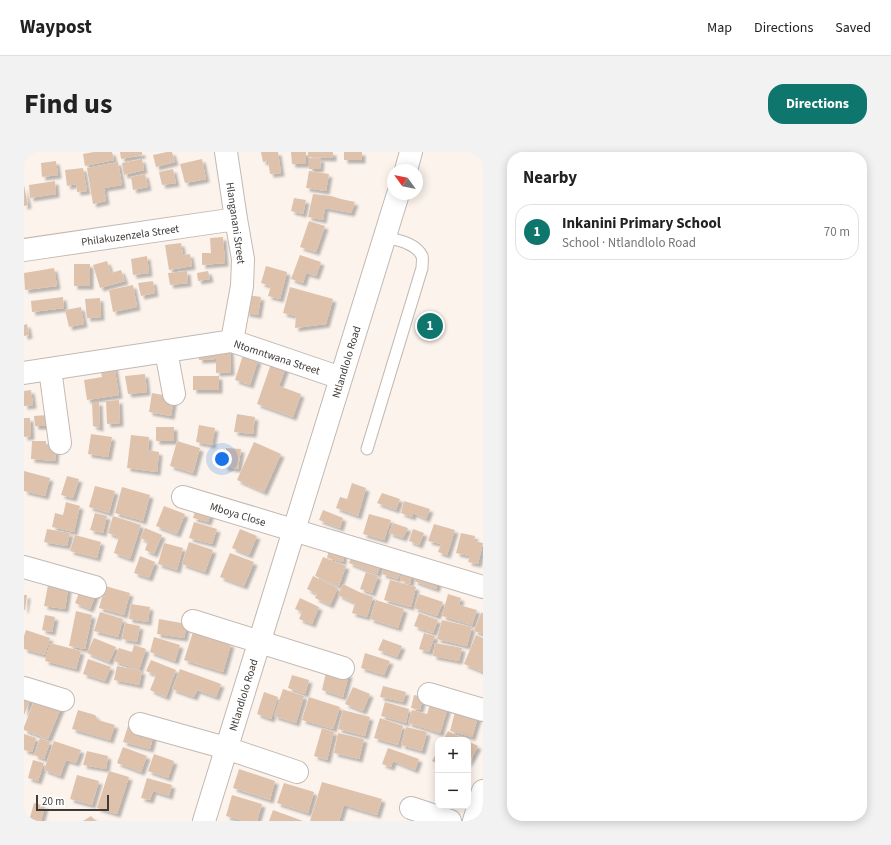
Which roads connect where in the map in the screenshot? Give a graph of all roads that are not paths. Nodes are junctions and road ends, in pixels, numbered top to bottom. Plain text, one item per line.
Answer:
1 (226, 152) edge
2 (411, 152) edge
3 (408, 164) edge
4 (396, 200) edge
5 (236, 219) junction
6 (385, 237) junction
7 (24, 250) edge
8 (232, 341) junction
9 (166, 352) junction
10 (50, 369) junction
11 (24, 373) edge
12 (341, 378) junction
13 (174, 394) dead end
14 (60, 443) dead end
15 (367, 449) dead end
16 (183, 497) dead end
17 (294, 530) junction
18 (24, 567) edge
19 (95, 587) dead end
20 (483, 587) edge
21 (193, 621) dead end
22 (260, 641) junction
23 (343, 668) dead end
24 (24, 688) edge
25 (429, 694) dead end
26 (63, 700) dead end
27 (483, 710) edge
28 (140, 724) dead end
29 (226, 748) junction
30 (297, 772) dead end
31 (483, 791) edge
32 (411, 808) dead end
33 (204, 821) edge
34 (450, 821) edge
35 (474, 821) edge

1 - 5 street, Hlanganani Street
2 - 3 street
4 - 6 street, Ntlandlolo Road
5 - 7 street, Philakuzenzela Street
5 - 8 street, Hlanganani Street
6 - 12 street, Ntlandlolo Road
6 - 15 lane
8 - 9 street, Ntomntwana Street
8 - 12 street, Ntomntwana Street
9 - 10 street, Ntomntwana Street
9 - 13 street
10 - 11 street, Ntomntwana Street
10 - 14 street
12 - 17 street, Ntlandlolo Road
16 - 17 street, Mboya Close
17 - 20 street
17 - 22 street, Ntlandlolo Road
18 - 19 street
21 - 22 street
22 - 23 street
22 - 29 street, Ntlandlolo Road
24 - 26 street
25 - 27 street
28 - 29 street
29 - 30 street
29 - 33 street, Ntlandlolo Road
31 - 35 street
32 - 34 street

